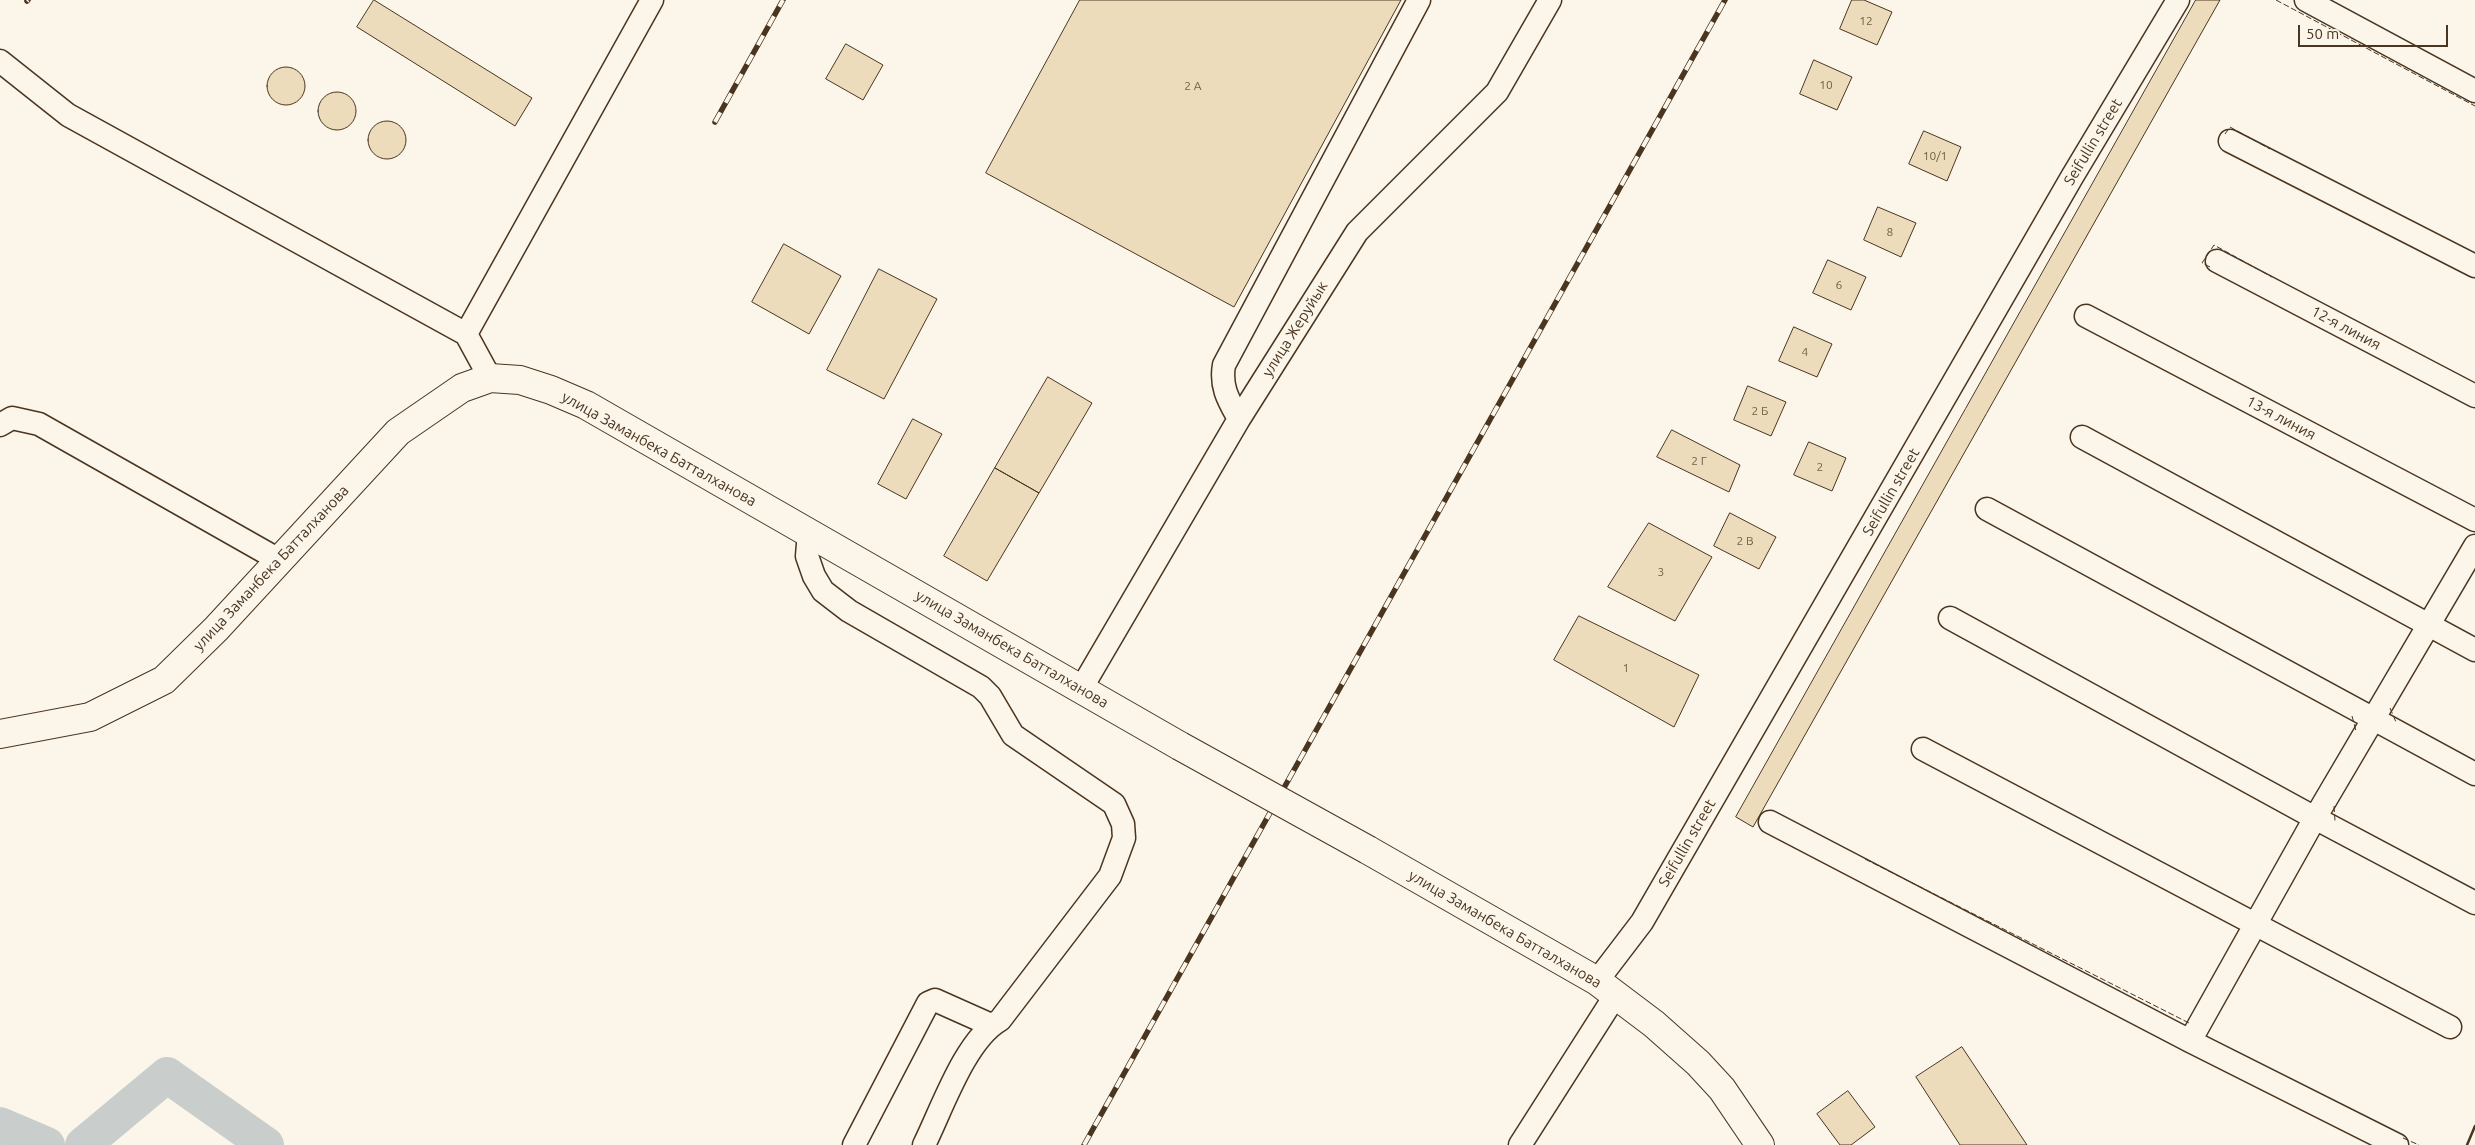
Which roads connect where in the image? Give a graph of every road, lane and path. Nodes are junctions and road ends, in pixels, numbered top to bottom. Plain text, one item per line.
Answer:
1 (652, 0) edge
2 (1419, 0) edge
3 (1550, 0) edge
4 (2178, 0) edge
5 (2306, 0) edge
6 (0, 61) edge
7 (2475, 91) edge
8 (2230, 141) dead end
9 (2217, 261) dead end
10 (2475, 266) edge
11 (2086, 316) dead end
12 (466, 334) junction
13 (490, 378) junction
14 (2475, 396) edge
15 (1239, 419) junction
16 (0, 425) edge
17 (2082, 437) dead end
18 (1987, 508) dead end
19 (2475, 520) edge
20 (808, 532) junction
21 (2475, 546) edge
22 (279, 560) junction
23 (1950, 618) dead end
24 (2430, 627) junction
25 (2475, 650) edge
26 (1081, 689) junction
27 (2373, 719) junction
28 (0, 734) edge
29 (1923, 749) dead end
30 (2475, 774) edge
31 (2315, 818) junction
32 (1770, 822) dead end
33 (2475, 903) edge
34 (2256, 924) junction
35 (1606, 988) junction
36 (991, 1025) junction
37 (2450, 1027) dead end
38 (2190, 1041) junction
39 (854, 1145) edge
40 (924, 1145) edge
41 (1520, 1145) edge
42 (1760, 1145) edge
43 (2397, 1145) edge

1 - 12 street
2 - 15 street
3 - 15 street, улица Жеруйык
4 - 35 street, Seifullin street
5 - 7 street
6 - 12 street
8 - 10 street
9 - 14 street, 12-я линия
11 - 19 street, 13-я линия
12 - 13 street
13 - 20 main road, улица Заманбека Батталханова
13 - 22 main road, улица Заманбека Батталханова
15 - 26 street, улица Жеруйык
16 - 22 street
17 - 24 street
18 - 27 street
20 - 26 main road, улица Заманбека Батталханова
20 - 36 street
21 - 24 street
22 - 28 main road, улица Заманбека Батталханова
23 - 31 street
24 - 25 street
24 - 27 street
26 - 35 main road, улица Заманбека Батталханова, bridge
27 - 30 street
27 - 31 street
29 - 34 street
31 - 33 street
31 - 34 street
32 - 38 street
34 - 37 street
34 - 38 street
35 - 41 street, Seifullin street
35 - 42 main road, улица Заманбека Батталханова
36 - 39 street
36 - 40 street
38 - 43 street

